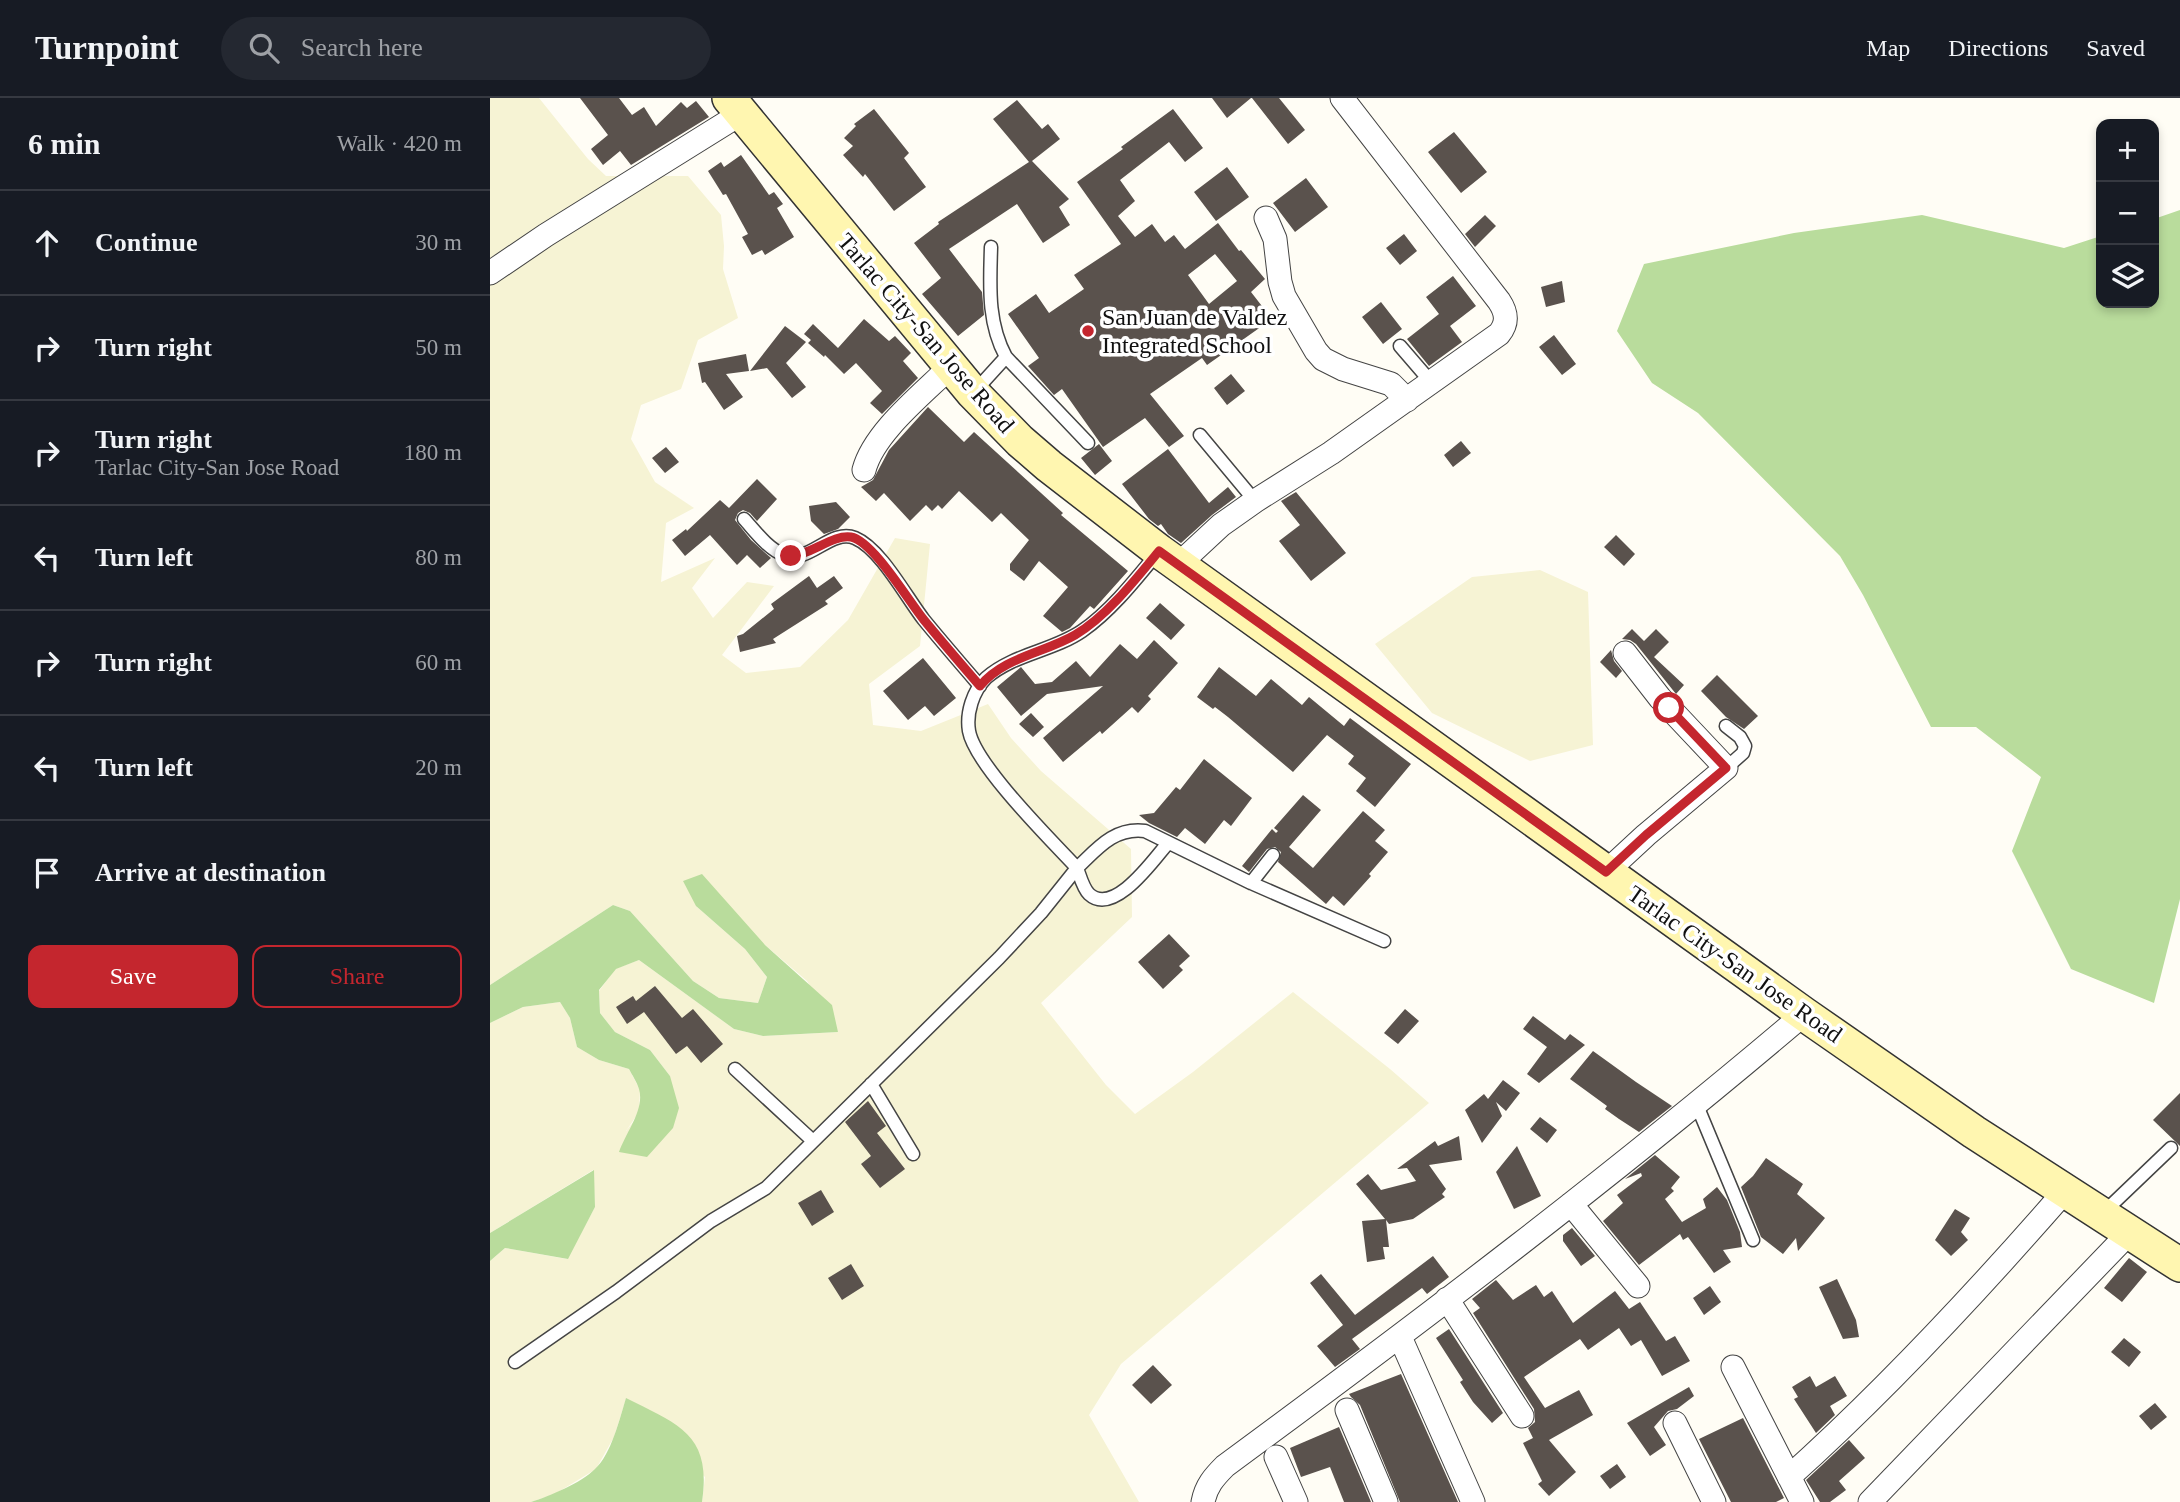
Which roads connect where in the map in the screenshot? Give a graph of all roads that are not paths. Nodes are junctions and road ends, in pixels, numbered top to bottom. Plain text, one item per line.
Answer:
1 (1342, 98) edge
2 (736, 106) edge
3 (1266, 218) dead end
4 (991, 247) dead end
5 (490, 273) edge
6 (1400, 346) dead end
7 (1006, 357) junction
8 (951, 366) junction
9 (1431, 382) junction
10 (973, 393) junction
11 (1407, 400) junction
12 (1200, 435) dead end
13 (1088, 443) dead end
14 (864, 470) dead end
15 (1255, 501) junction
16 (744, 520) dead end
17 (1169, 557) junction
18 (1625, 653) dead end
19 (980, 686) junction
20 (1726, 726) dead end
21 (1726, 768) junction
22 (1168, 843) junction
23 (1273, 855) dead end
24 (1077, 868) junction
25 (1606, 872) junction
26 (1251, 883) junction
27 (1384, 941) dead end
28 (1804, 1014) junction
29 (735, 1069) dead end
30 (871, 1084) junction
31 (1696, 1103) junction
32 (813, 1141) junction
33 (2171, 1148) dead end
34 (913, 1154) dead end
35 (2065, 1191) junction
36 (1571, 1204) junction
37 (2102, 1214) junction
38 (2130, 1232) junction
39 (1753, 1240) dead end
40 (2180, 1265) edge
41 (1638, 1286) dead end
42 (1447, 1300) junction
43 (1401, 1336) junction
44 (516, 1362) dead end
45 (1733, 1367) dead end
46 (1347, 1410) dead end
47 (1522, 1416) dead end
48 (1675, 1423) dead end
49 (1276, 1457) dead end
50 (1789, 1478) junction
51 (1203, 1502) edge
52 (1296, 1502) edge
53 (1386, 1502) edge
54 (1473, 1502) edge
55 (1714, 1502) edge
56 (1802, 1502) edge
57 (1870, 1502) edge

1 - 9 street
2 - 5 street
2 - 8 main road, Tarlac City-San Jose Road
3 - 11 street
4 - 7 lane
6 - 9 lane
7 - 10 lane
7 - 13 lane
8 - 10 main road, Tarlac City-San Jose Road
8 - 14 street
9 - 11 street
10 - 17 main road, Tarlac City-San Jose Road
11 - 15 street
12 - 15 lane
15 - 17 street
16 - 19 lane
17 - 19 lane
17 - 25 main road, Tarlac City-San Jose Road
18 - 21 street
19 - 24 lane
20 - 21 lane
21 - 25 street
22 - 24 lane
22 - 24 lane
22 - 26 lane
23 - 26 lane
24 - 30 lane
25 - 28 main road, Tarlac City-San Jose Road
26 - 27 lane
28 - 31 street
28 - 35 main road, Tarlac City-San Jose Road
29 - 32 lane
30 - 32 lane
30 - 34 lane
31 - 36 street
31 - 39 lane
32 - 44 lane
33 - 37 lane
35 - 37 main road, Tarlac City-San Jose Road
35 - 50 street
36 - 41 street
36 - 42 street
37 - 38 main road, Tarlac City-San Jose Road
38 - 40 main road, Tarlac City-San Jose Road
38 - 57 street
42 - 43 street
42 - 47 street
43 - 51 street
43 - 54 street
45 - 50 street
46 - 53 street
48 - 55 street
49 - 52 street
50 - 56 street

